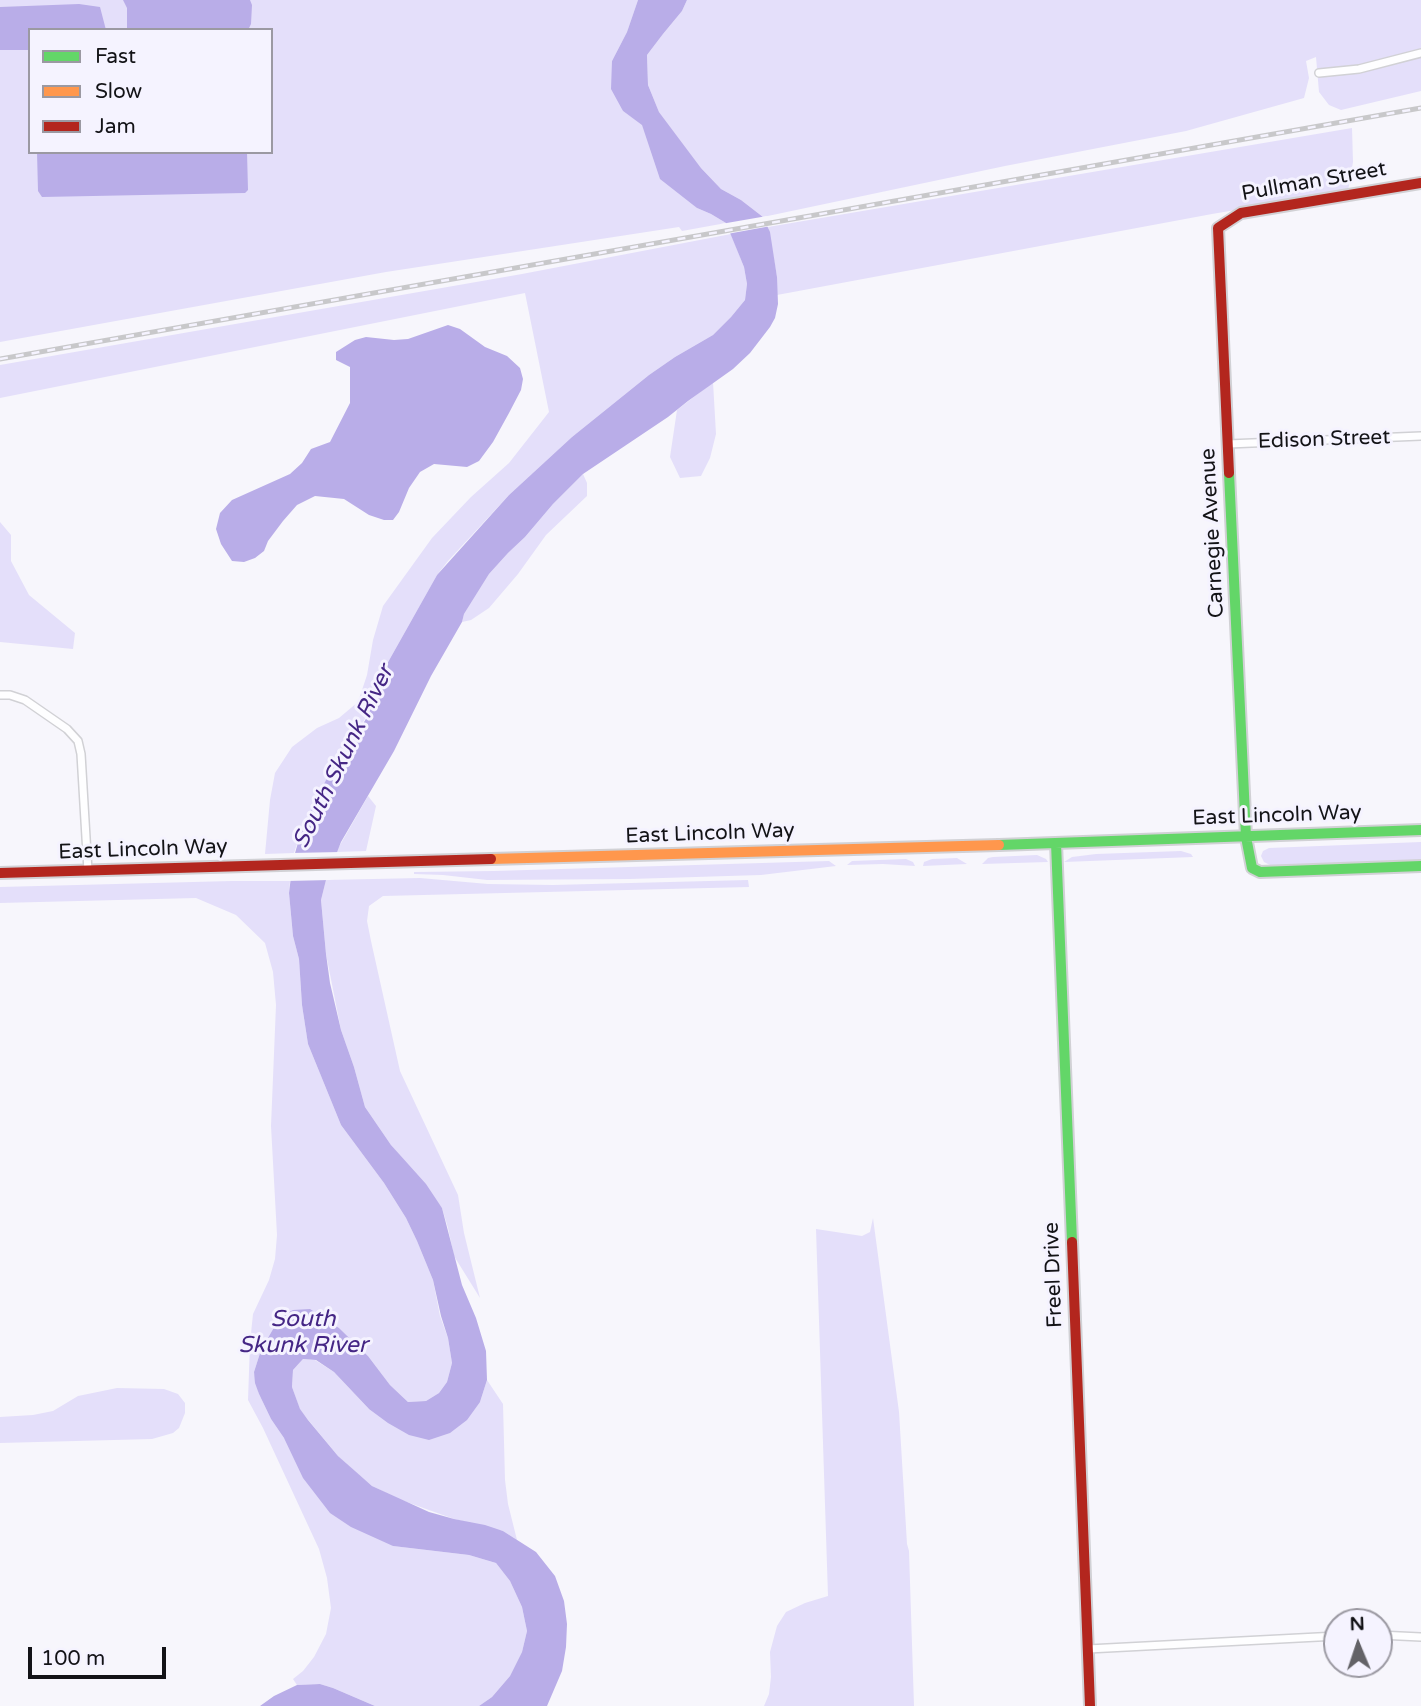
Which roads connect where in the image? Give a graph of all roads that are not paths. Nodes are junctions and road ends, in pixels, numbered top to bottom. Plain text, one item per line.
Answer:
1 (1421, 52) edge
2 (1318, 73) dead end
3 (1421, 183) edge
4 (1218, 228) joint
5 (1421, 436) edge
6 (1228, 444) junction
7 (0, 695) edge
8 (1421, 830) edge
9 (1245, 836) junction
10 (1056, 843) junction
11 (1421, 866) edge
12 (88, 870) junction
13 (0, 873) edge
14 (1393, 1636) edge
15 (1323, 1637) edge
16 (1421, 1637) edge
17 (1088, 1649) junction
18 (1090, 1706) edge

1 - 2 street
3 - 4 street, Pullman Street
4 - 6 street, Carnegie Avenue
5 - 6 street, Edison Street
6 - 9 street, Carnegie Avenue
7 - 12 street
8 - 9 street, East Lincoln Way
9 - 10 street, East Lincoln Way
9 - 11 street, Carnegie Avenue
10 - 12 street, East Lincoln Way
10 - 17 street, Freel Drive
12 - 13 street, East Lincoln Way
14 - 16 street
15 - 17 street
17 - 18 street, Freel Drive

